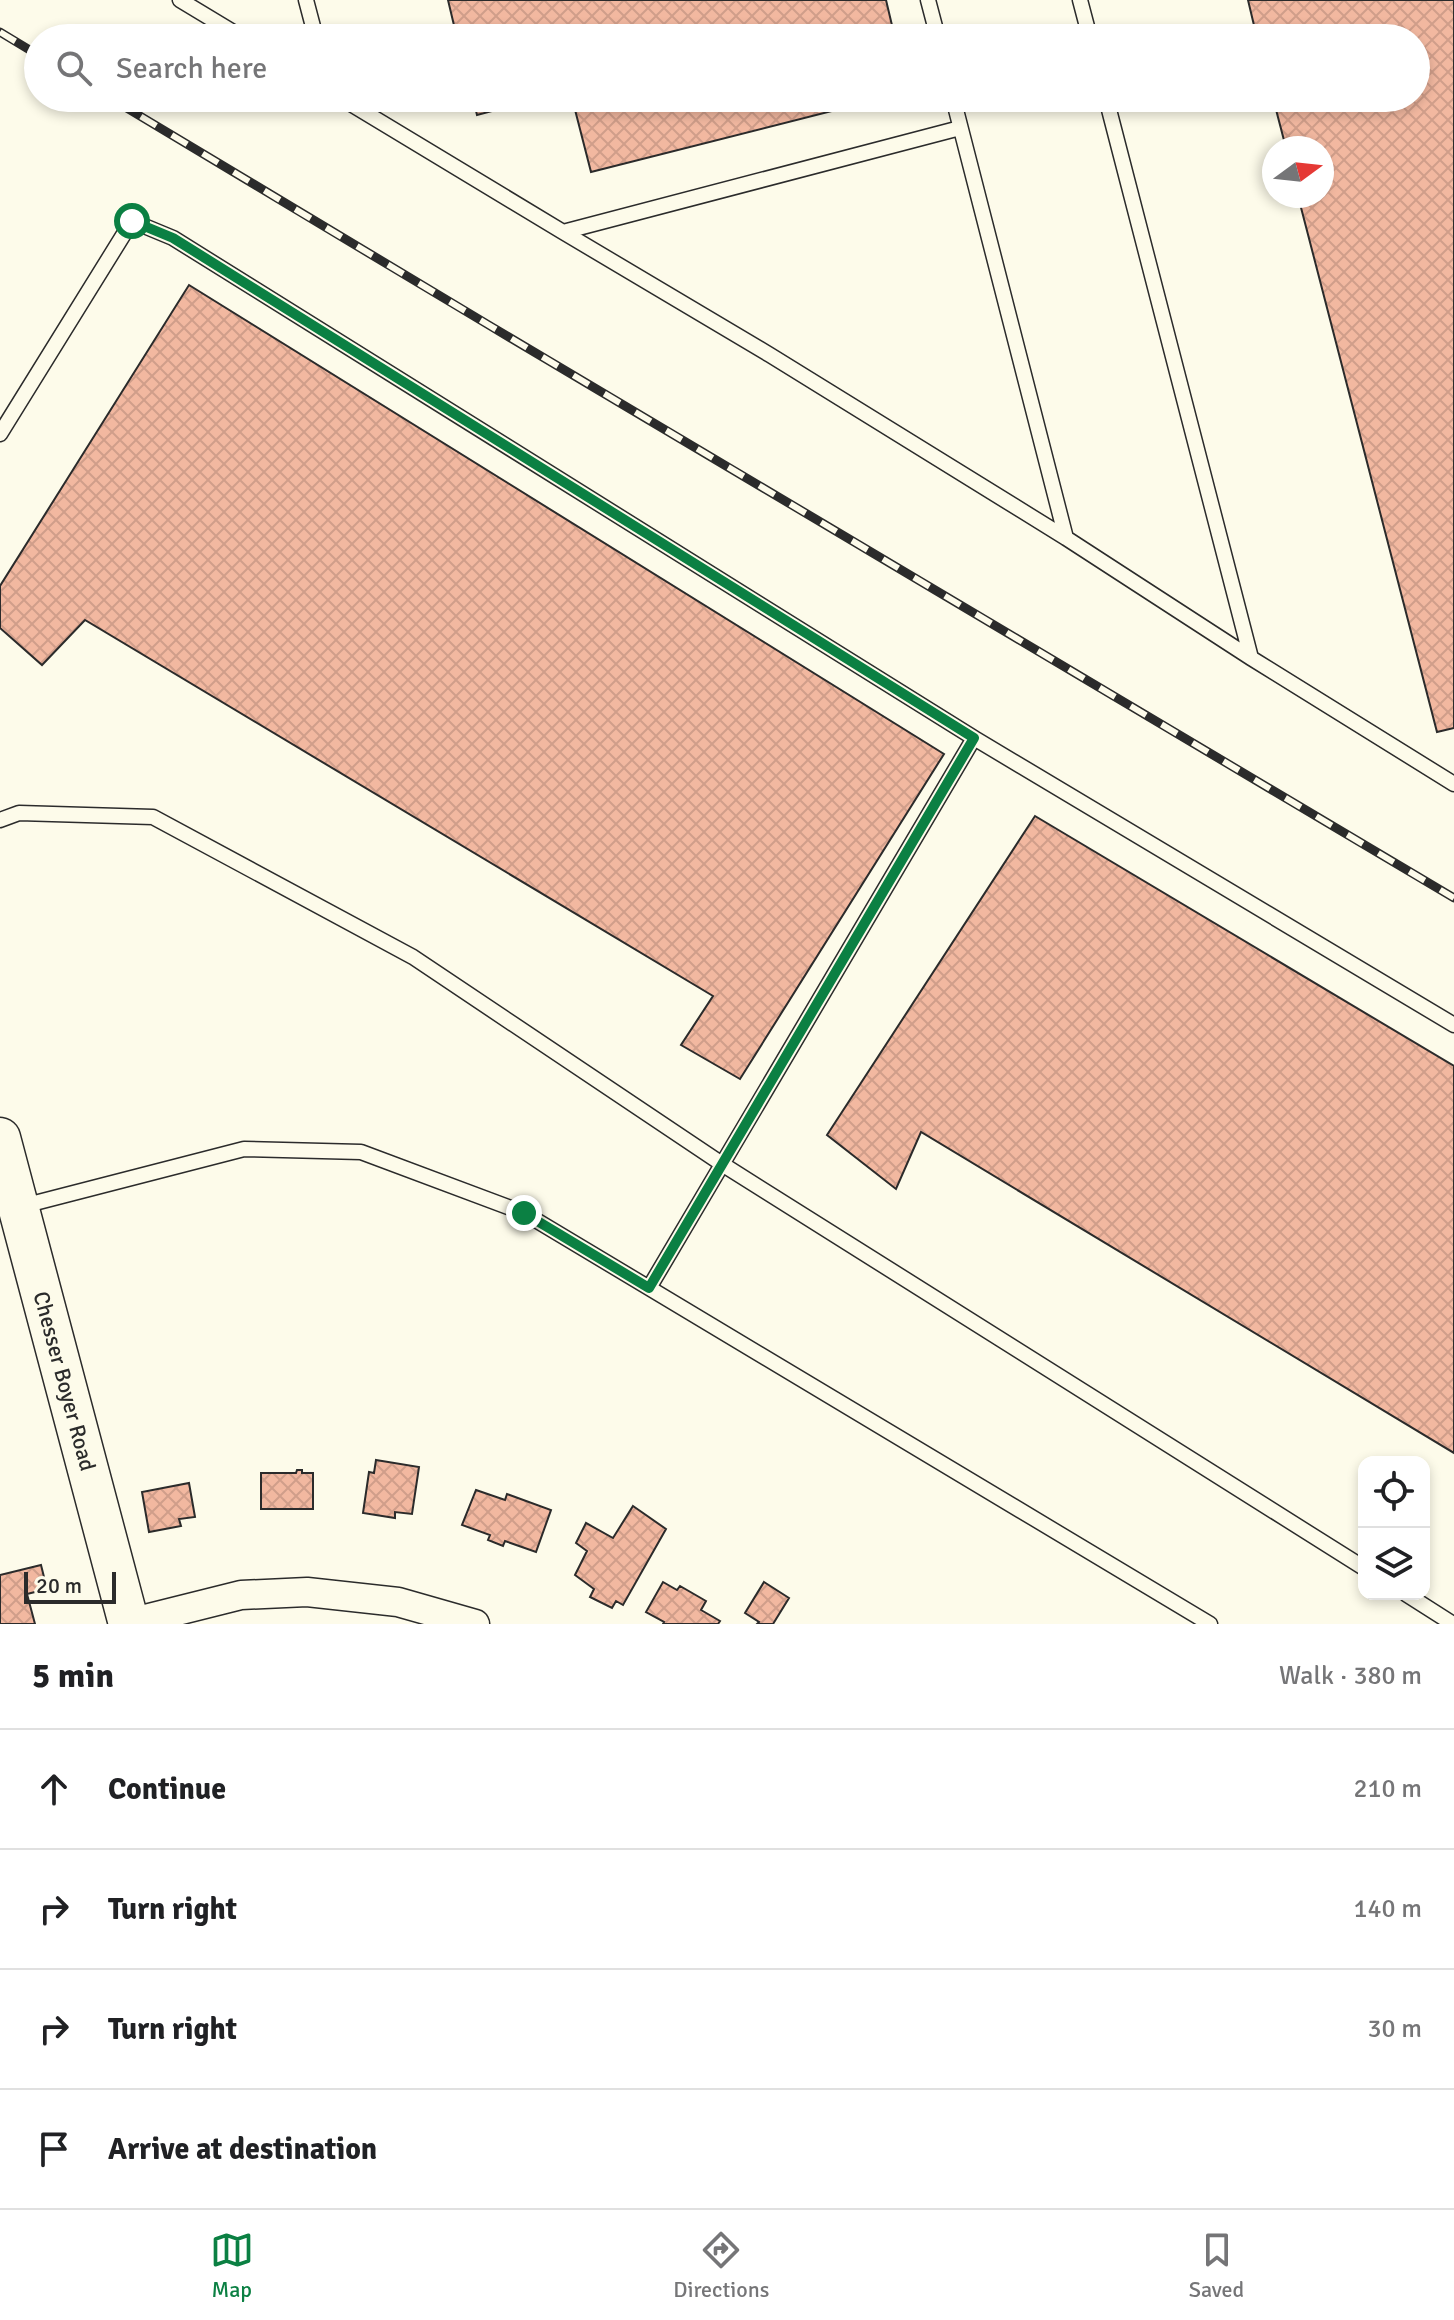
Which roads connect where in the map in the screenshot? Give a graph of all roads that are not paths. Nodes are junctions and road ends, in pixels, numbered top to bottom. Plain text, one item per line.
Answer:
1 (180, 0) edge
2 (306, 0) edge
3 (928, 0) edge
4 (1080, 0) edge
5 (220, 24) edge
6 (312, 24) edge
7 (934, 24) edge
8 (1086, 24) edge
9 (364, 112) edge
10 (956, 112) edge
11 (1110, 112) edge
12 (960, 128) junction
13 (563, 232) junction
14 (0, 434) edge
15 (1066, 538) junction
16 (1251, 658) junction
17 (974, 738) junction
18 (1453, 782) edge
19 (0, 820) edge
20 (1454, 1025) edge
21 (0, 1138) edge
22 (722, 1164) junction
23 (18, 1207) junction
24 (649, 1288) junction
25 (1358, 1564) edge
26 (1415, 1600) edge
27 (129, 1623) edge
28 (475, 1624) edge
29 (1210, 1624) edge
30 (1453, 1624) edge

1 - 5 lane
2 - 6 lane
3 - 7 lane
4 - 8 lane
9 - 13 lane
10 - 12 lane
11 - 16 lane
12 - 13 lane
12 - 15 lane
13 - 15 lane
14 - 17 lane
15 - 16 lane
16 - 18 lane
17 - 20 lane
17 - 22 lane
19 - 22 lane
21 - 23 street, Chesser Boyer Road
22 - 24 lane
22 - 25 lane
23 - 24 lane
23 - 27 street, Chesser Boyer Road
24 - 29 lane
26 - 30 lane
27 - 28 street

